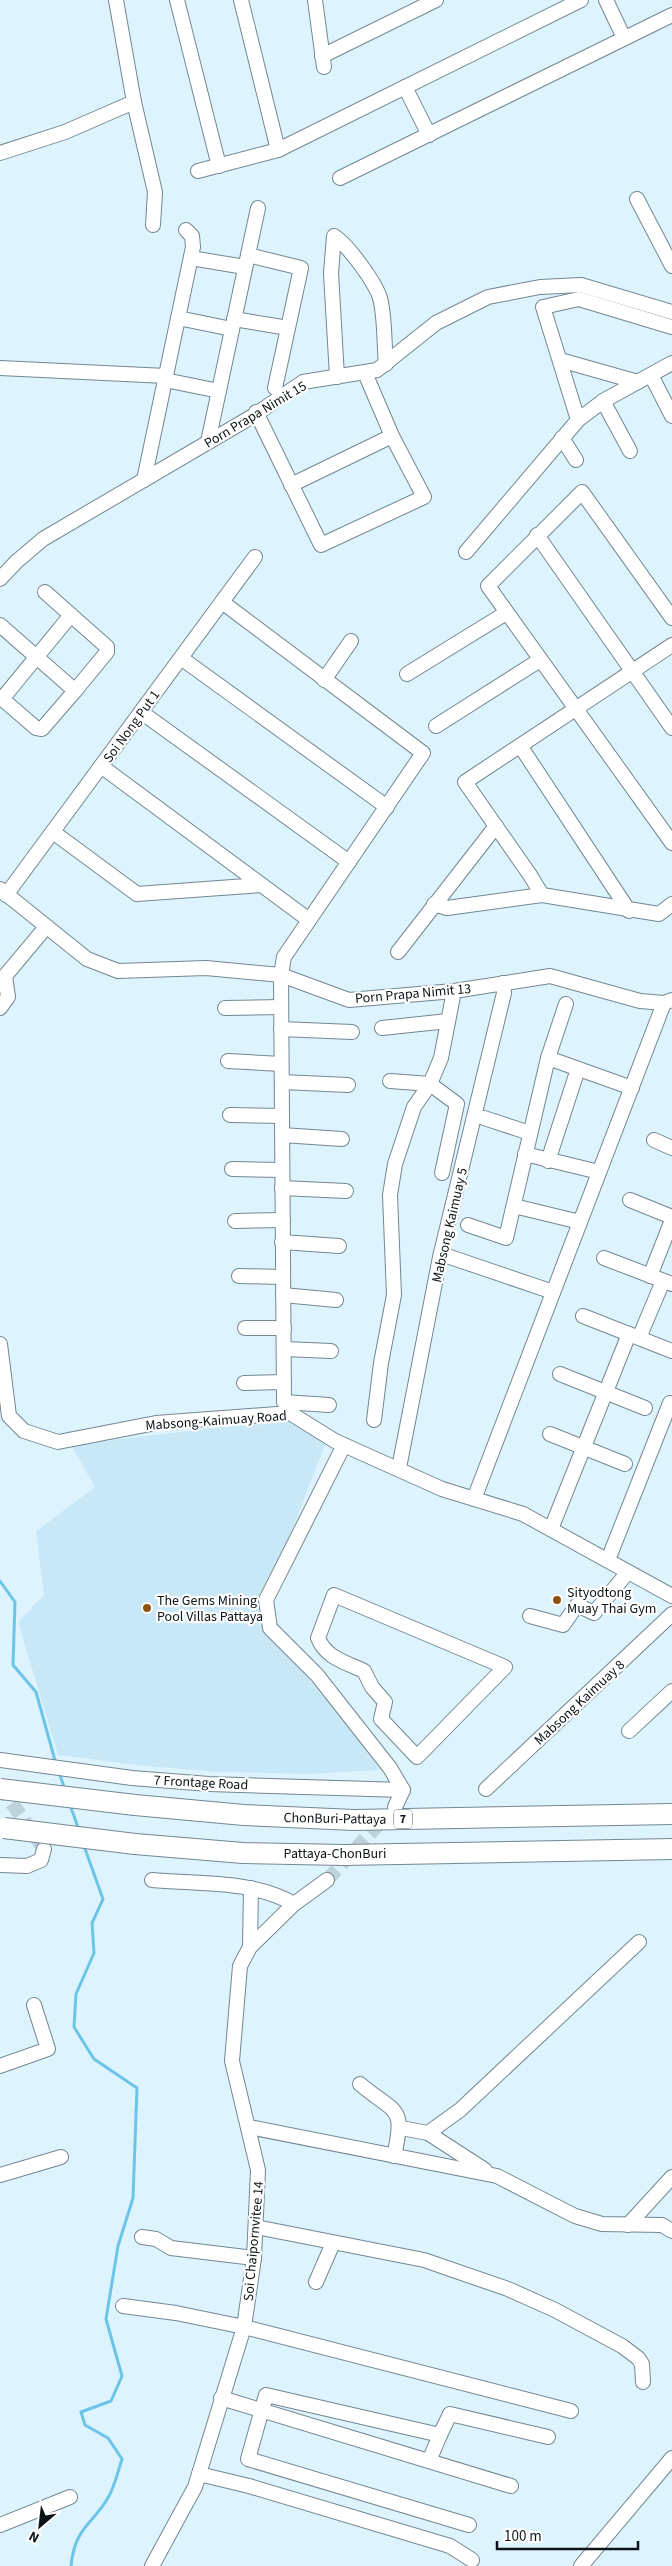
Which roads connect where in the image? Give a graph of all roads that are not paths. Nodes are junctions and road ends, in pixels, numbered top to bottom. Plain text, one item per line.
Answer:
1 (116, 0) edge
2 (177, 0) edge
3 (241, 0) edge
4 (315, 0) edge
5 (436, 0) edge
6 (581, 0) edge
7 (606, 0) edge
8 (672, 15) edge
9 (624, 38) junction
10 (405, 88) junction
11 (134, 102) junction
12 (429, 135) junction
13 (278, 150) junction
14 (0, 152) edge
15 (219, 166) junction
16 (198, 171) dead end
17 (340, 178) dead end
18 (637, 199) dead end
19 (258, 208) dead end
20 (154, 225) dead end
21 (186, 230) dead end
22 (191, 258) junction
23 (247, 261) junction
24 (672, 266) edge
25 (672, 312) edge
26 (178, 318) junction
27 (233, 324) junction
28 (672, 327) edge
29 (288, 328) junction
30 (560, 360) junction
31 (672, 363) edge
32 (386, 364) junction
33 (0, 368) edge
34 (364, 373) junction
35 (651, 375) junction
36 (166, 378) junction
37 (336, 378) junction
38 (638, 382) junction
39 (275, 388) dead end
40 (219, 390) junction
41 (603, 401) junction
42 (256, 412) junction
43 (672, 416) edge
44 (578, 420) junction
45 (392, 436) junction
46 (562, 438) junction
47 (208, 442) junction
48 (630, 451) dead end
49 (576, 460) dead end
50 (144, 480) junction
51 (291, 485) junction
52 (537, 535) junction
53 (466, 552) dead end
54 (255, 556) dead end
55 (0, 579) edge
56 (45, 592) dead end
57 (222, 602) junction
58 (506, 613) junction
59 (71, 616) junction
60 (672, 618) edge
61 (0, 625) edge
62 (351, 641) dead end
63 (672, 645) edge
64 (37, 657) junction
65 (182, 658) junction
66 (540, 660) junction
67 (632, 671) junction
68 (408, 674) dead end
69 (324, 680) junction
70 (74, 692) junction
71 (1, 698) edge
72 (575, 710) junction
73 (141, 712) junction
74 (436, 726) dead end
75 (672, 728) edge
76 (521, 747) junction
77 (102, 766) junction
78 (387, 807) junction
79 (496, 826) junction
80 (53, 832) junction
81 (672, 844) edge
82 (349, 862) junction
83 (261, 885) junction
84 (3, 892) edge
85 (542, 895) junction
86 (434, 904) junction
87 (672, 904) edge
88 (629, 911) junction
89 (309, 920) junction
90 (46, 927) junction
91 (398, 952) dead end
92 (281, 975) junction
93 (503, 983) junction
94 (454, 991) junction
95 (668, 1001) edge
96 (566, 1004) dead end
97 (281, 1007) junction
98 (0, 1008) edge
99 (225, 1008) dead end
100 (448, 1021) junction
101 (382, 1028) dead end
102 (281, 1029) junction
103 (352, 1032) dead end
104 (548, 1058) junction
105 (228, 1061) dead end
106 (281, 1064) junction
107 (578, 1069) junction
108 (390, 1081) dead end
109 (282, 1082) junction
110 (430, 1084) junction
111 (348, 1085) dead end
112 (632, 1088) junction
113 (230, 1115) dead end
114 (282, 1116) junction
115 (484, 1118) dead end
116 (530, 1133) junction
117 (282, 1135) junction
118 (342, 1139) dead end
119 (654, 1140) dead end
120 (672, 1148) edge
121 (525, 1154) junction
122 (548, 1161) junction
123 (232, 1169) dead end
124 (282, 1170) junction
125 (599, 1172) junction
126 (442, 1174) dead end
127 (282, 1188) junction
128 (346, 1191) dead end
129 (630, 1200) dead end
130 (514, 1206) junction
131 (672, 1219) edge
132 (283, 1220) junction
133 (235, 1221) dead end
134 (580, 1222) junction
135 (468, 1225) dead end
136 (282, 1242) junction
137 (339, 1246) dead end
138 (447, 1256) dead end
139 (604, 1258) dead end
140 (239, 1276) dead end
141 (283, 1277) junction
142 (662, 1280) edge
143 (553, 1292) junction
144 (283, 1295) junction
145 (336, 1300) dead end
146 (584, 1316) dead end
147 (245, 1328) dead end
148 (284, 1328) junction
149 (634, 1336) junction
150 (0, 1344) edge
151 (284, 1349) junction
152 (331, 1351) dead end
153 (672, 1351) edge
154 (560, 1374) dead end
155 (284, 1382) junction
156 (244, 1383) dead end
157 (606, 1392) junction
158 (670, 1403) dead end
159 (329, 1405) dead end
160 (645, 1408) dead end
161 (374, 1420) dead end
162 (550, 1434) dead end
163 (344, 1445) junction
164 (584, 1447) junction
165 (626, 1464) dead end
166 (399, 1468) junction
167 (474, 1499) junction
168 (551, 1529) junction
169 (608, 1560) junction
170 (628, 1572) junction
171 (672, 1596) edge
172 (672, 1614) edge
173 (530, 1616) dead end
174 (329, 1656) junction
175 (317, 1675) junction
176 (672, 1691) edge
177 (629, 1731) dead end
178 (4, 1761) edge
179 (0, 1789) edge
180 (486, 1789) dead end
181 (403, 1790) junction
182 (394, 1807) tunnel mouth
183 (672, 1814) edge
184 (2, 1827) edge
185 (44, 1849) dead end
186 (672, 1849) edge
187 (0, 1865) edge
188 (152, 1880) dead end
189 (327, 1880) tunnel mouth
190 (251, 1888) junction
191 (294, 1904) junction
192 (639, 1942) dead end
193 (250, 1947) junction
194 (34, 2005) dead end
195 (0, 2066) edge
196 (360, 2084) dead end
197 (249, 2127) junction
198 (401, 2128) junction
199 (428, 2133) junction
200 (394, 2156) junction
201 (61, 2157) dead end
202 (0, 2175) edge
203 (497, 2176) junction
204 (672, 2177) edge
205 (628, 2225) junction
206 (256, 2227) junction
207 (672, 2231) edge
208 (142, 2237) dead end
209 (333, 2243) junction
210 (254, 2258) junction
211 (316, 2282) dead end
212 (123, 2306) dead end
213 (244, 2327) junction
214 (643, 2382) dead end
215 (221, 2398) junction
216 (260, 2410) junction
217 (571, 2411) dead end
218 (440, 2435) junction
219 (548, 2437) dead end
220 (672, 2458) edge
221 (429, 2461) junction
222 (199, 2474) junction
223 (512, 2486) dead end
224 (70, 2498) dead end
225 (0, 2525) edge
226 (469, 2525) dead end
227 (472, 2560) dead end
228 (152, 2566) edge
229 (581, 2566) edge

1 - 11 street
2 - 15 street
3 - 13 street
4 - 5 street
6 - 10 street
7 - 9 street
8 - 9 street
9 - 12 street
10 - 12 street
10 - 13 street
11 - 14 street
11 - 20 street
12 - 17 street
13 - 15 street
15 - 16 street
18 - 24 street
19 - 23 street
21 - 22 street
22 - 23 street
22 - 26 street
23 - 27 street
23 - 29 street
25 - 32 street, Porn Prapa Nimit 15
26 - 27 street
26 - 36 street
27 - 29 street
27 - 40 street
28 - 30 street
29 - 39 street
30 - 38 street
30 - 44 street
31 - 35 street
32 - 34 street, Porn Prapa Nimit 15
32 - 37 street
33 - 36 street
34 - 37 street, Porn Prapa Nimit 15
34 - 45 street
35 - 38 street
35 - 43 street
36 - 40 street
36 - 50 street
37 - 42 street, Porn Prapa Nimit 15
38 - 41 street
40 - 47 street
41 - 44 street
41 - 48 street
42 - 47 street, Porn Prapa Nimit 15
42 - 51 street
44 - 46 street
45 - 51 street
45 - 51 street
46 - 49 street
46 - 53 street
47 - 50 street, Porn Prapa Nimit 15
50 - 55 street, Porn Prapa Nimit 15
52 - 58 street
52 - 60 street
52 - 67 street
54 - 57 street, Soi Nong Put 1
56 - 59 street
57 - 65 street, Soi Nong Put 1
57 - 69 street
58 - 66 street
58 - 68 street
59 - 64 street
59 - 70 street
61 - 64 street
62 - 69 street
63 - 67 street
64 - 70 street
64 - 71 street
65 - 73 street, Soi Nong Put 1
65 - 78 street
66 - 72 street
66 - 74 street
67 - 72 street
67 - 75 street
69 - 78 street
70 - 71 street
72 - 76 street
72 - 81 street
73 - 77 street, Soi Nong Put 1
73 - 82 street
76 - 79 street
76 - 88 street
77 - 80 street, Soi Nong Put 1
77 - 83 street
78 - 82 street
79 - 85 street
79 - 86 street
80 - 83 street
80 - 84 street, Soi Nong Put 1
82 - 89 street
83 - 89 street
84 - 90 street, Porn Prapa Nimit 13
85 - 86 street
85 - 88 street
86 - 91 street
87 - 88 street
89 - 92 street
90 - 92 street, Porn Prapa Nimit 13
90 - 98 street
92 - 94 street, Porn Prapa Nimit 13
92 - 97 street
93 - 94 street, Porn Prapa Nimit 13
93 - 95 street, Porn Prapa Nimit 13
93 - 166 street, Mabsong Kaimuay 5
94 - 100 street
95 - 112 street
96 - 104 street
97 - 99 street
97 - 102 street
100 - 101 street
100 - 110 street
102 - 103 street
102 - 106 street
104 - 107 street
104 - 116 street
105 - 106 street
106 - 109 street
107 - 112 street
107 - 122 street
108 - 110 street
109 - 111 street
109 - 114 street
110 - 126 street
110 - 161 street
112 - 125 street
113 - 114 street
114 - 117 street
115 - 116 street
116 - 121 street
117 - 118 street
117 - 124 street
119 - 120 street
121 - 122 street
121 - 130 street
122 - 125 street
123 - 124 street
124 - 127 street
125 - 134 street
127 - 128 street
127 - 132 street
129 - 131 street
130 - 134 street
130 - 135 street
131 - 142 street
132 - 133 street
132 - 136 street
134 - 143 street
136 - 137 street
136 - 141 street
138 - 143 street
139 - 142 street
140 - 141 street
141 - 144 street
142 - 149 street
143 - 167 street
144 - 145 street
144 - 148 street
146 - 149 street
147 - 148 street
148 - 151 street
149 - 153 street
149 - 157 street
150 - 163 street, Mabsong-Kaimuay Road
151 - 152 street
151 - 155 street
154 - 157 street
155 - 156 street
155 - 159 street
157 - 160 street
157 - 164 street
158 - 169 street
162 - 164 street
163 - 166 street, Mabsong-Kaimuay Road
163 - 175 street
164 - 165 street
164 - 168 street
166 - 167 street, Mabsong-Kaimuay Road
167 - 168 street, Mabsong-Kaimuay Road
168 - 169 street, Mabsong-Kaimuay Road
169 - 170 street, Mabsong-Kaimuay Road
170 - 171 street, Mabsong-Kaimuay Road
170 - 173 street
172 - 180 street, Mabsong Kaimuay 8
174 - 174 street
174 - 175 street
175 - 181 street
176 - 177 street
178 - 181 street, 7 Frontage Road
179 - 183 highway, ChonBuri-Pattaya / 7, bridge
181 - 182 street
184 - 186 highway, Pattaya-ChonBuri, bridge
185 - 187 street
188 - 190 street
189 - 191 street, Soi Chaipornvitee 14
190 - 191 street
190 - 193 street
191 - 193 street, Soi Chaipornvitee 14
192 - 199 street
193 - 197 street, Soi Chaipornvitee 14
194 - 195 street
196 - 198 street
197 - 200 street
197 - 206 street, Soi Chaipornvitee 14
198 - 199 street
198 - 200 street
199 - 203 street
200 - 203 street
201 - 202 street
203 - 205 street
204 - 205 street
205 - 207 street
206 - 209 street
206 - 210 street, Soi Chaipornvitee 14
208 - 210 street
209 - 211 street
209 - 214 street
210 - 213 street, Soi Chaipornvitee 14
212 - 213 street
213 - 215 street, Soi Chaipornvitee 14
213 - 217 street
215 - 216 street
215 - 222 street, Soi Chaipornvitee 14
216 - 218 street
216 - 221 street
216 - 226 street
218 - 219 street
218 - 221 street
220 - 229 street
221 - 223 street
222 - 227 street
222 - 228 street, Soi Chaipornvitee 14
224 - 225 street

